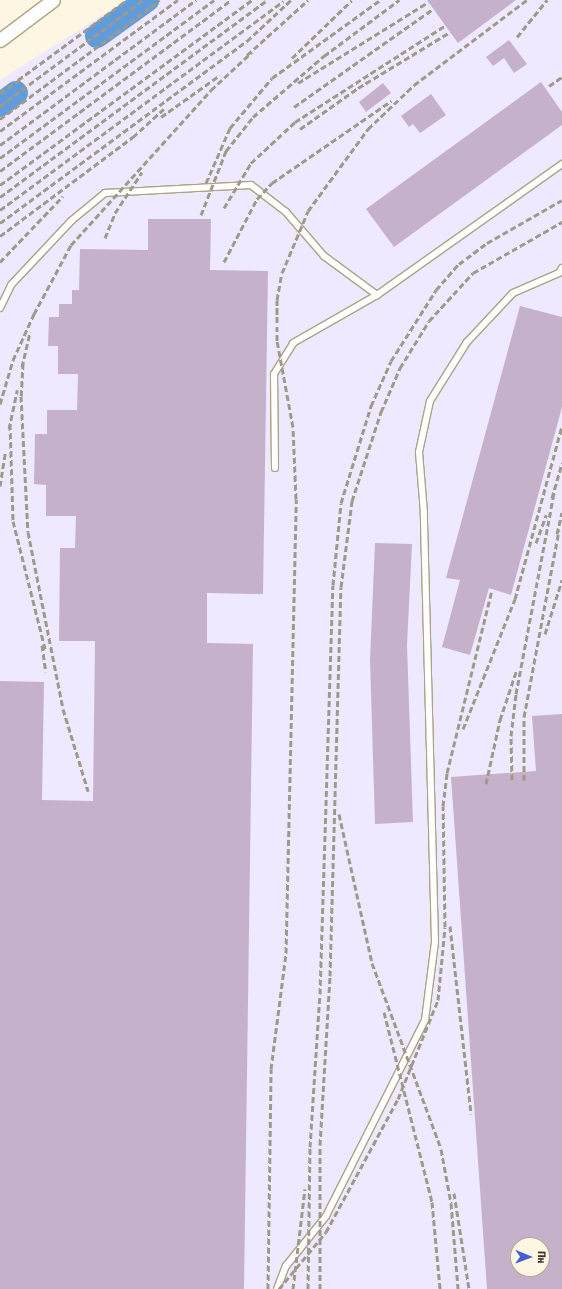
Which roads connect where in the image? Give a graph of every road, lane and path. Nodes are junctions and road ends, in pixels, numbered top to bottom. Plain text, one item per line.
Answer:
1 (53, 0) edge
2 (0, 40) edge
3 (562, 164) edge
4 (562, 268) edge
5 (377, 295) junction
6 (0, 308) edge
7 (275, 468) dead end
8 (278, 1289) edge

1 - 2 street
3 - 5 lane
4 - 8 lane
5 - 6 lane
5 - 7 lane

